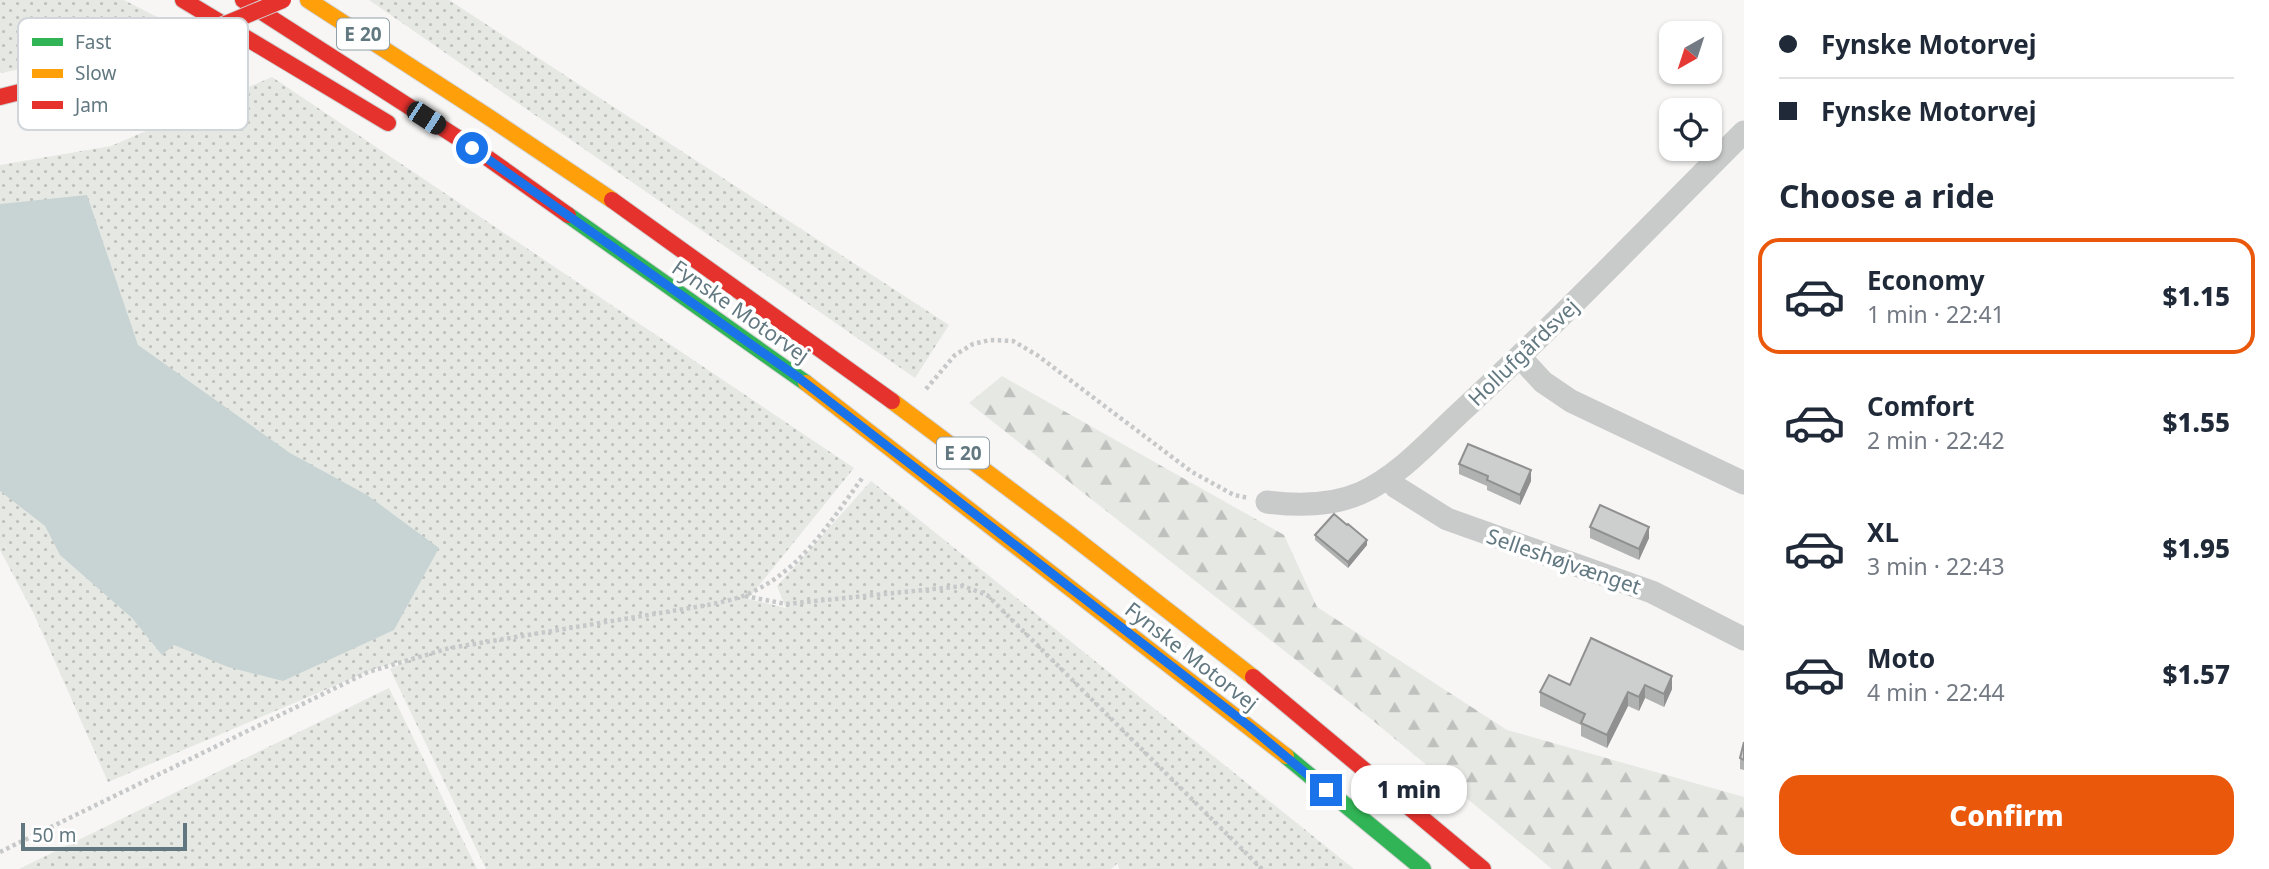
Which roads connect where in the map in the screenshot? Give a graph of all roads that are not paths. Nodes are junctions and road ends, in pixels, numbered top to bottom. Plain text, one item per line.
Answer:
1 (183, 0) edge
2 (243, 0) edge
3 (283, 0) edge
4 (308, 0) edge
5 (322, 0) edge
6 (213, 18) edge
7 (244, 18) edge
8 (248, 39) edge
9 (418, 69) junction
10 (18, 92) edge
11 (0, 97) edge
12 (1744, 132) edge
13 (405, 133) dead end
14 (680, 314) dead end
15 (1520, 357) junction
16 (799, 378) junction
17 (1388, 478) junction
18 (1744, 483) edge
19 (1267, 502) road end
20 (1744, 639) edge
21 (1423, 869) edge
22 (1483, 869) edge

1 - 6 main road
2 - 16 main road, Fynske Motorvej / E 20
3 - 7 main road, bridge
4 - 9 main road, Fynske Motorvej / E 20
5 - 9 main road
8 - 13 main road
9 - 22 main road, Fynske Motorvej / E 20
10 - 11 main road, bridge
12 - 15 street, Hollufgårdsvej
14 - 16 main road
15 - 17 street, Hollufgårdsvej
15 - 18 street
16 - 21 main road, Fynske Motorvej / E 20
17 - 19 street, Hollufgårdsvej
17 - 20 street, Selleshøjvænget

